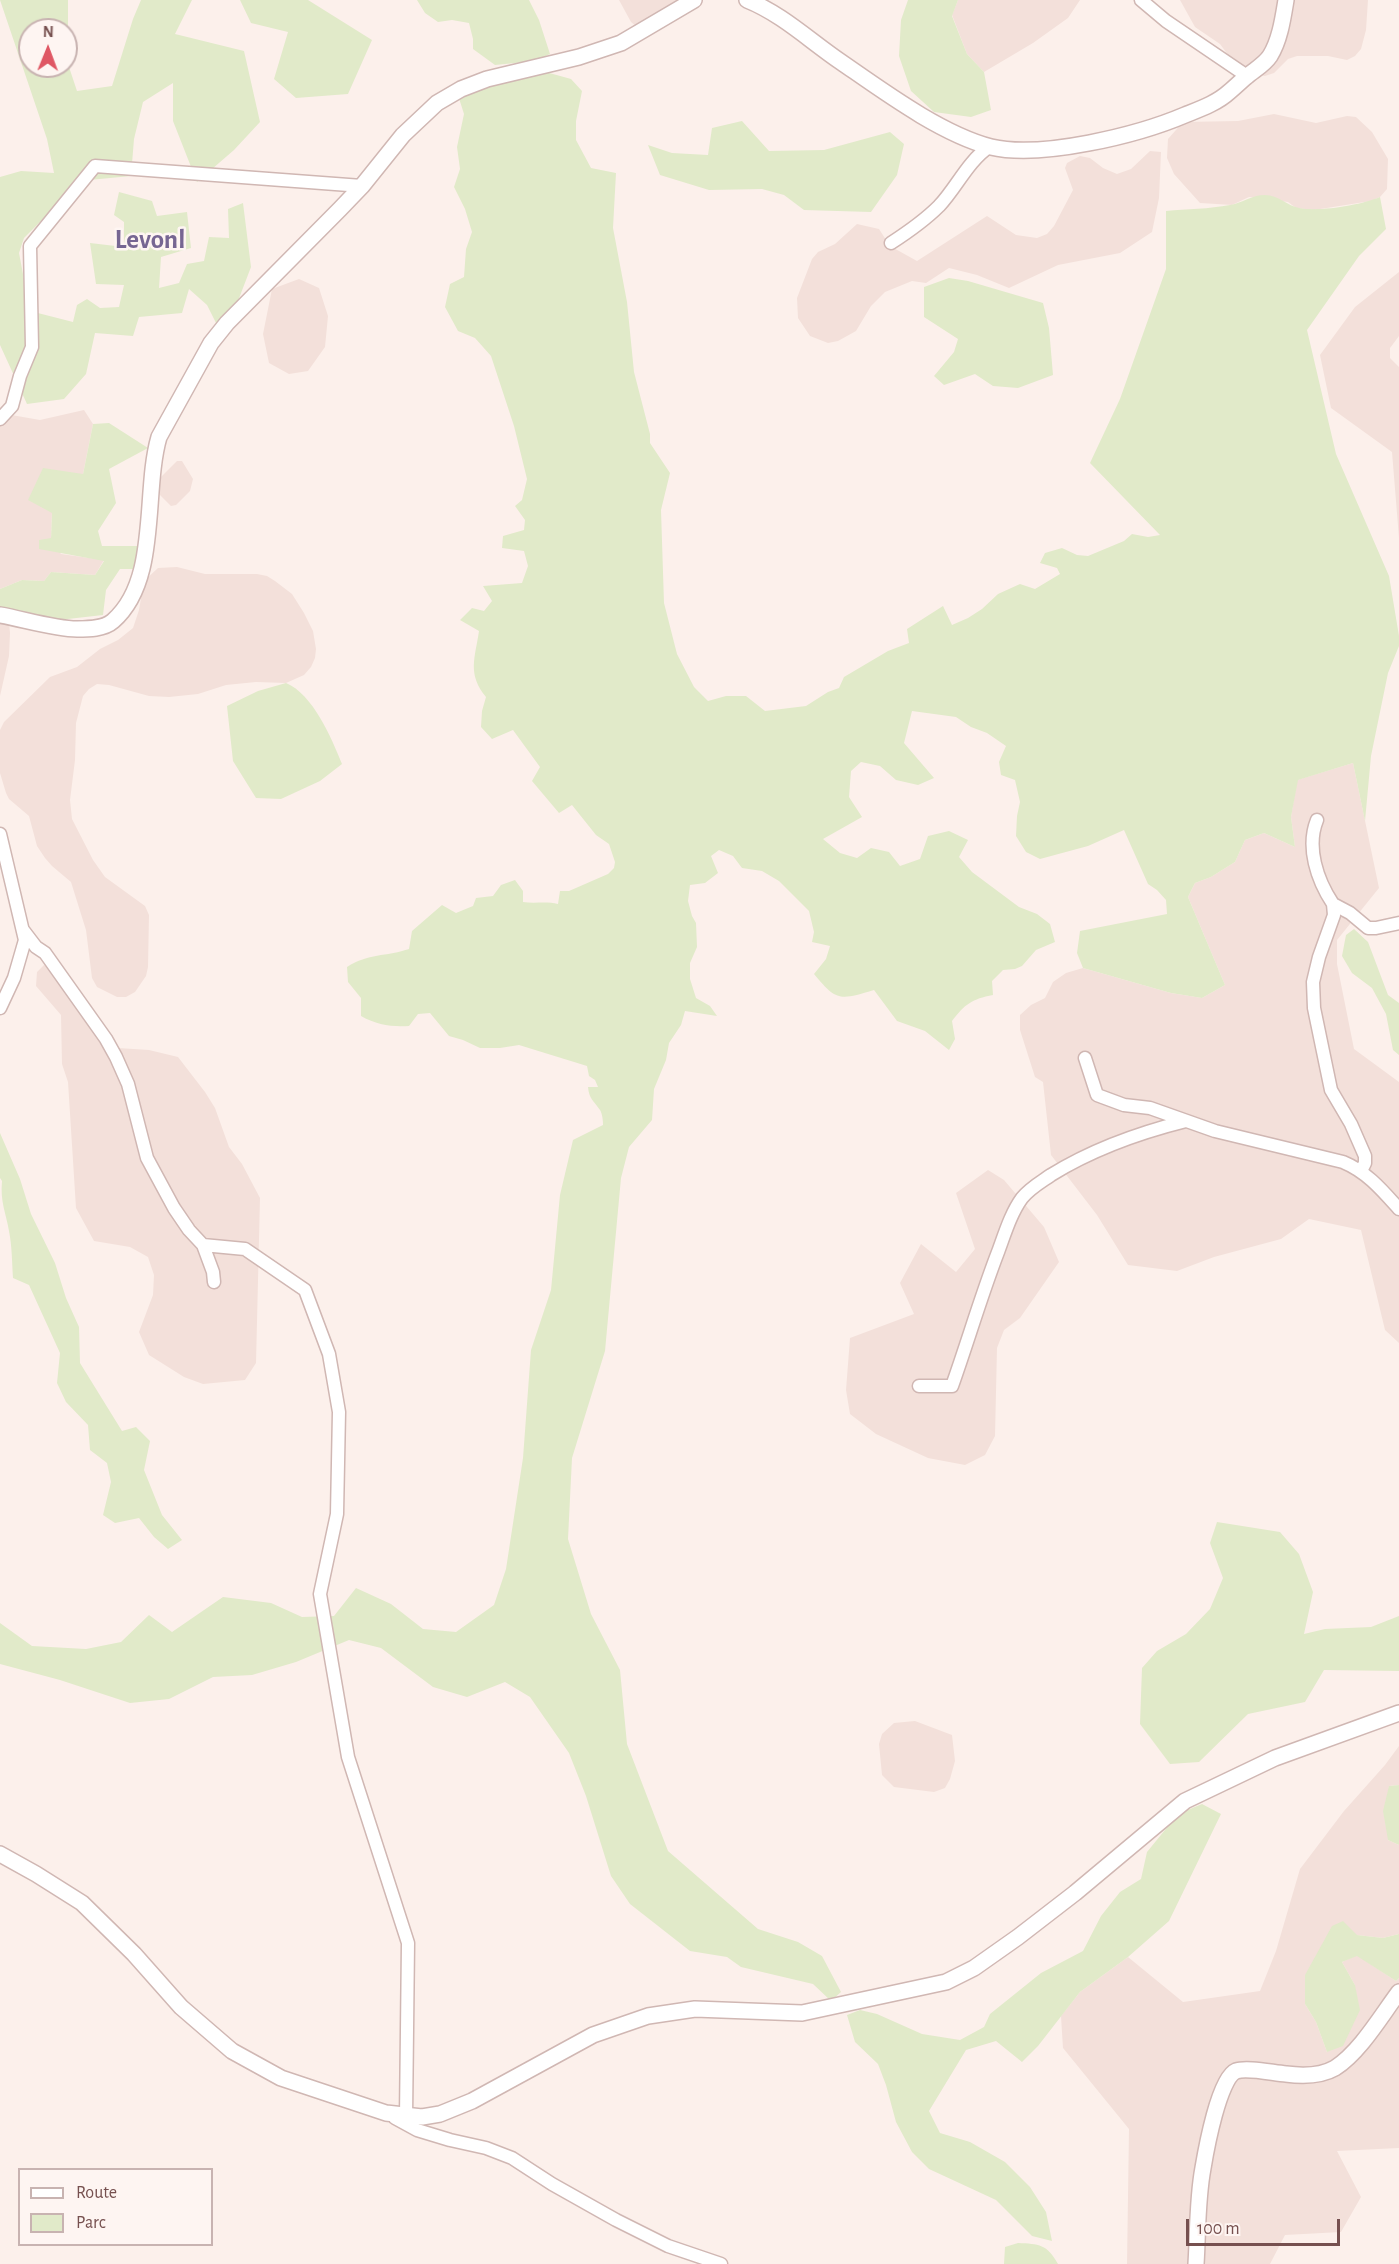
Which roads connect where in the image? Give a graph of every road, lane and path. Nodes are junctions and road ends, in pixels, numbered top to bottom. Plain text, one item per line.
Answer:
1 (694, 0) edge
2 (747, 0) edge
3 (1141, 0) edge
4 (1286, 0) edge
5 (1247, 76) junction
6 (990, 147) junction
7 (362, 186) junction
8 (891, 243) dead end
9 (0, 419) edge
10 (0, 615) edge
11 (1317, 820) dead end
12 (0, 834) edge
13 (1333, 904) junction
14 (1399, 922) edge
15 (23, 930) junction
16 (0, 1008) edge
17 (1086, 1058) dead end
18 (1186, 1120) junction
19 (1361, 1171) junction
20 (1399, 1209) edge
21 (203, 1245) junction
22 (214, 1282) dead end
23 (919, 1386) dead end
24 (1399, 1713) edge
25 (0, 1854) edge
26 (1399, 1992) edge
27 (386, 2113) junction
28 (406, 2117) junction
29 (721, 2264) edge
30 (1196, 2264) edge

1 - 7 street
2 - 6 street
3 - 5 street
4 - 5 street
5 - 6 street
6 - 8 street
7 - 9 street
7 - 10 street
11 - 13 street
12 - 15 street
13 - 14 street
13 - 19 street
15 - 16 street
15 - 21 street
17 - 18 street
18 - 19 street
18 - 23 street
19 - 20 street
21 - 22 street
21 - 28 street
24 - 28 street
25 - 27 street
26 - 30 street
27 - 28 street
27 - 29 street

